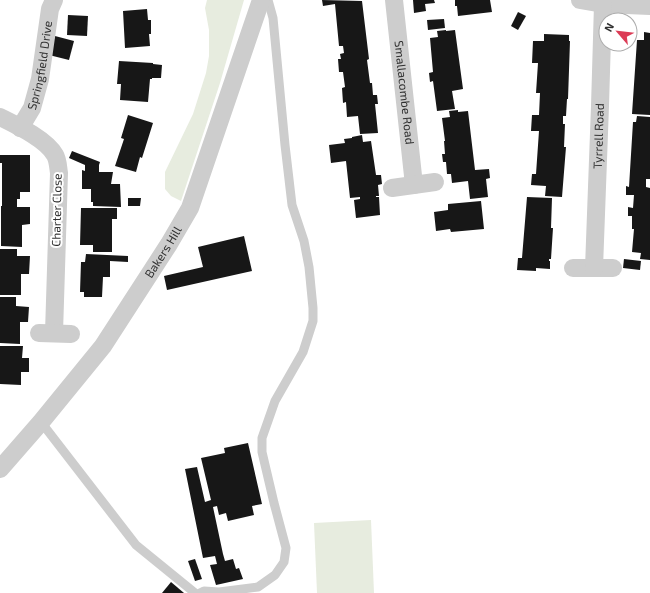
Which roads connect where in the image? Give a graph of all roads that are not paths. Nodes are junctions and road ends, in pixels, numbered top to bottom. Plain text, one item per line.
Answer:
1 (54, 0) edge
2 (261, 0) edge
3 (268, 0) edge
4 (394, 0) edge
5 (580, 0) edge
6 (603, 4) junction
7 (650, 6) edge
8 (0, 117) edge
9 (20, 128) junction
10 (435, 182) dead end
11 (414, 185) junction
12 (392, 188) dead end
13 (573, 268) dead end
14 (594, 268) junction
15 (613, 268) dead end
16 (55, 333) dead end
17 (41, 422) junction
18 (0, 469) edge
19 (195, 593) edge
20 (200, 593) edge

1 - 9 street, Springfield Drive
2 - 17 street, Bakers Hill
3 - 20 lane
4 - 11 street, Smallacombe Road
5 - 6 street
6 - 7 street
6 - 14 street, Tyrrell Road
8 - 9 street, Charter Close
9 - 16 street, Charter Close
10 - 11 street
11 - 12 street
13 - 14 street
14 - 15 street
17 - 18 street, Bakers Hill
17 - 19 lane

